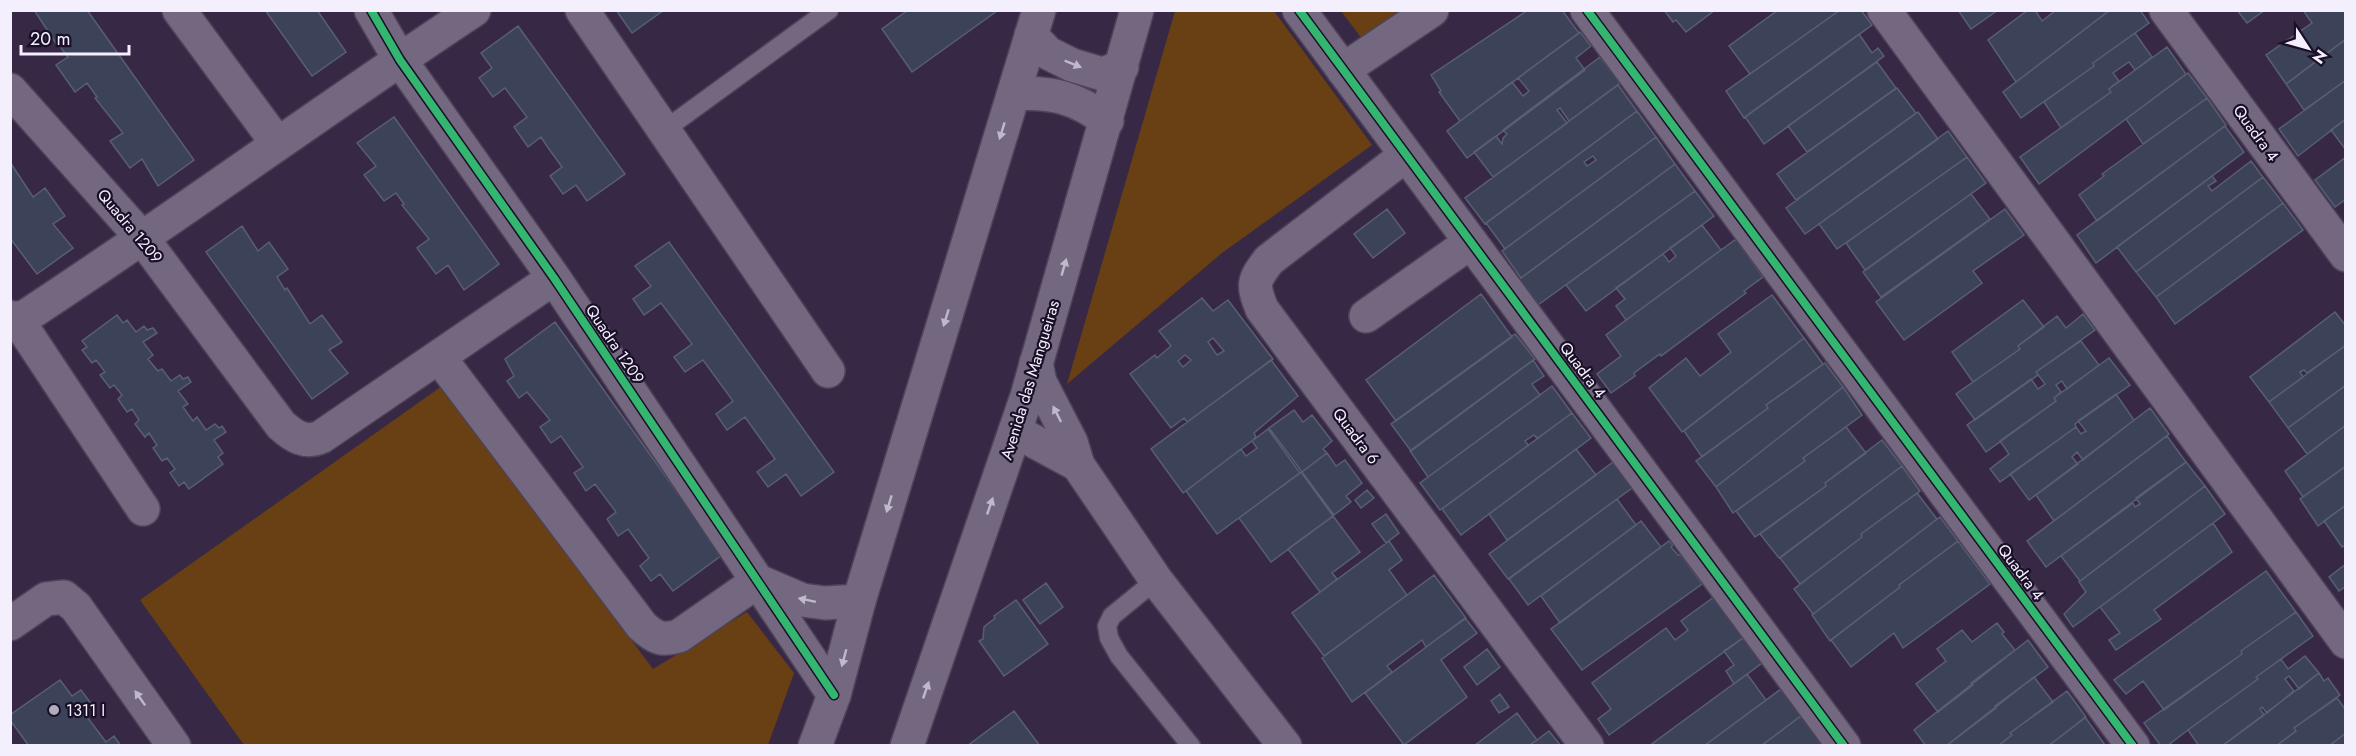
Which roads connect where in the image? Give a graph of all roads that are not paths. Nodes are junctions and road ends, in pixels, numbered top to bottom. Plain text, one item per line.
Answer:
1 (178, 10) edge
2 (371, 10) edge
3 (474, 10) edge
4 (582, 10) edge
5 (829, 10) edge
6 (1137, 10) edge
7 (1299, 10) edge
8 (1432, 10) edge
9 (1587, 10) edge
10 (1884, 10) edge
11 (2166, 10) edge
12 (1035, 23) edge
13 (400, 60) junction
14 (1122, 67) junction
15 (1343, 70) junction
16 (10, 90) edge
17 (1014, 94) junction
18 (1107, 121) junction
19 (663, 131) junction
20 (277, 143) junction
21 (1407, 155) junction
22 (143, 239) junction
23 (1471, 242) junction
24 (2346, 255) edge
25 (554, 278) junction
26 (1366, 316) dead end
27 (14, 318) edge
28 (439, 357) junction
29 (1036, 363) junction
30 (828, 371) dead end
31 (1015, 431) junction
32 (1078, 465) junction
33 (143, 509) dead end
34 (1156, 580) junction
35 (758, 581) junction
36 (859, 602) junction
37 (10, 624) edge
38 (2346, 642) edge
39 (834, 695) junction
40 (174, 746) edge
41 (815, 746) edge
42 (907, 746) edge
43 (1191, 746) edge
44 (1285, 746) edge
45 (1587, 746) edge
46 (1844, 746) edge
47 (2133, 746) edge

1 - 20 street
2 - 13 street, Quadra 1209
3 - 13 street
4 - 19 street
5 - 19 lane
6 - 14 street, Avenida das Mangueiras
7 - 15 street, Quadra 4
8 - 15 street
9 - 47 street, Quadra 4
10 - 38 street
11 - 24 street, Quadra 4
12 -> 14 street
12 - 17 street
13 - 20 street
13 - 25 street, Quadra 1209
14 - 18 street, Avenida das Mangueiras
15 - 21 street, Quadra 4
16 - 22 street, Quadra 1209
17 - 18 street
17 -> 36 street
29 -> 18 street, Avenida das Mangueiras
19 - 30 street
20 - 22 street
21 - 23 street, Quadra 4
21 - 45 street, Quadra 6
22 - 27 street
22 - 28 street, Quadra 1209
23 - 26 street
23 - 46 street, Quadra 4
25 - 28 street, Quadra 1209
25 - 35 street, Quadra 1209
27 - 33 street
28 - 35 street
29 - 31 street, Avenida das Mangueiras
32 -> 29 street
31 - 32 street
42 -> 31 street, Avenida das Mangueiras
32 - 34 street
34 - 43 lane
34 - 44 street
36 -> 35 street
35 - 39 street, Quadra 1209
36 -> 39 street
40 -> 37 street
39 - 41 street

